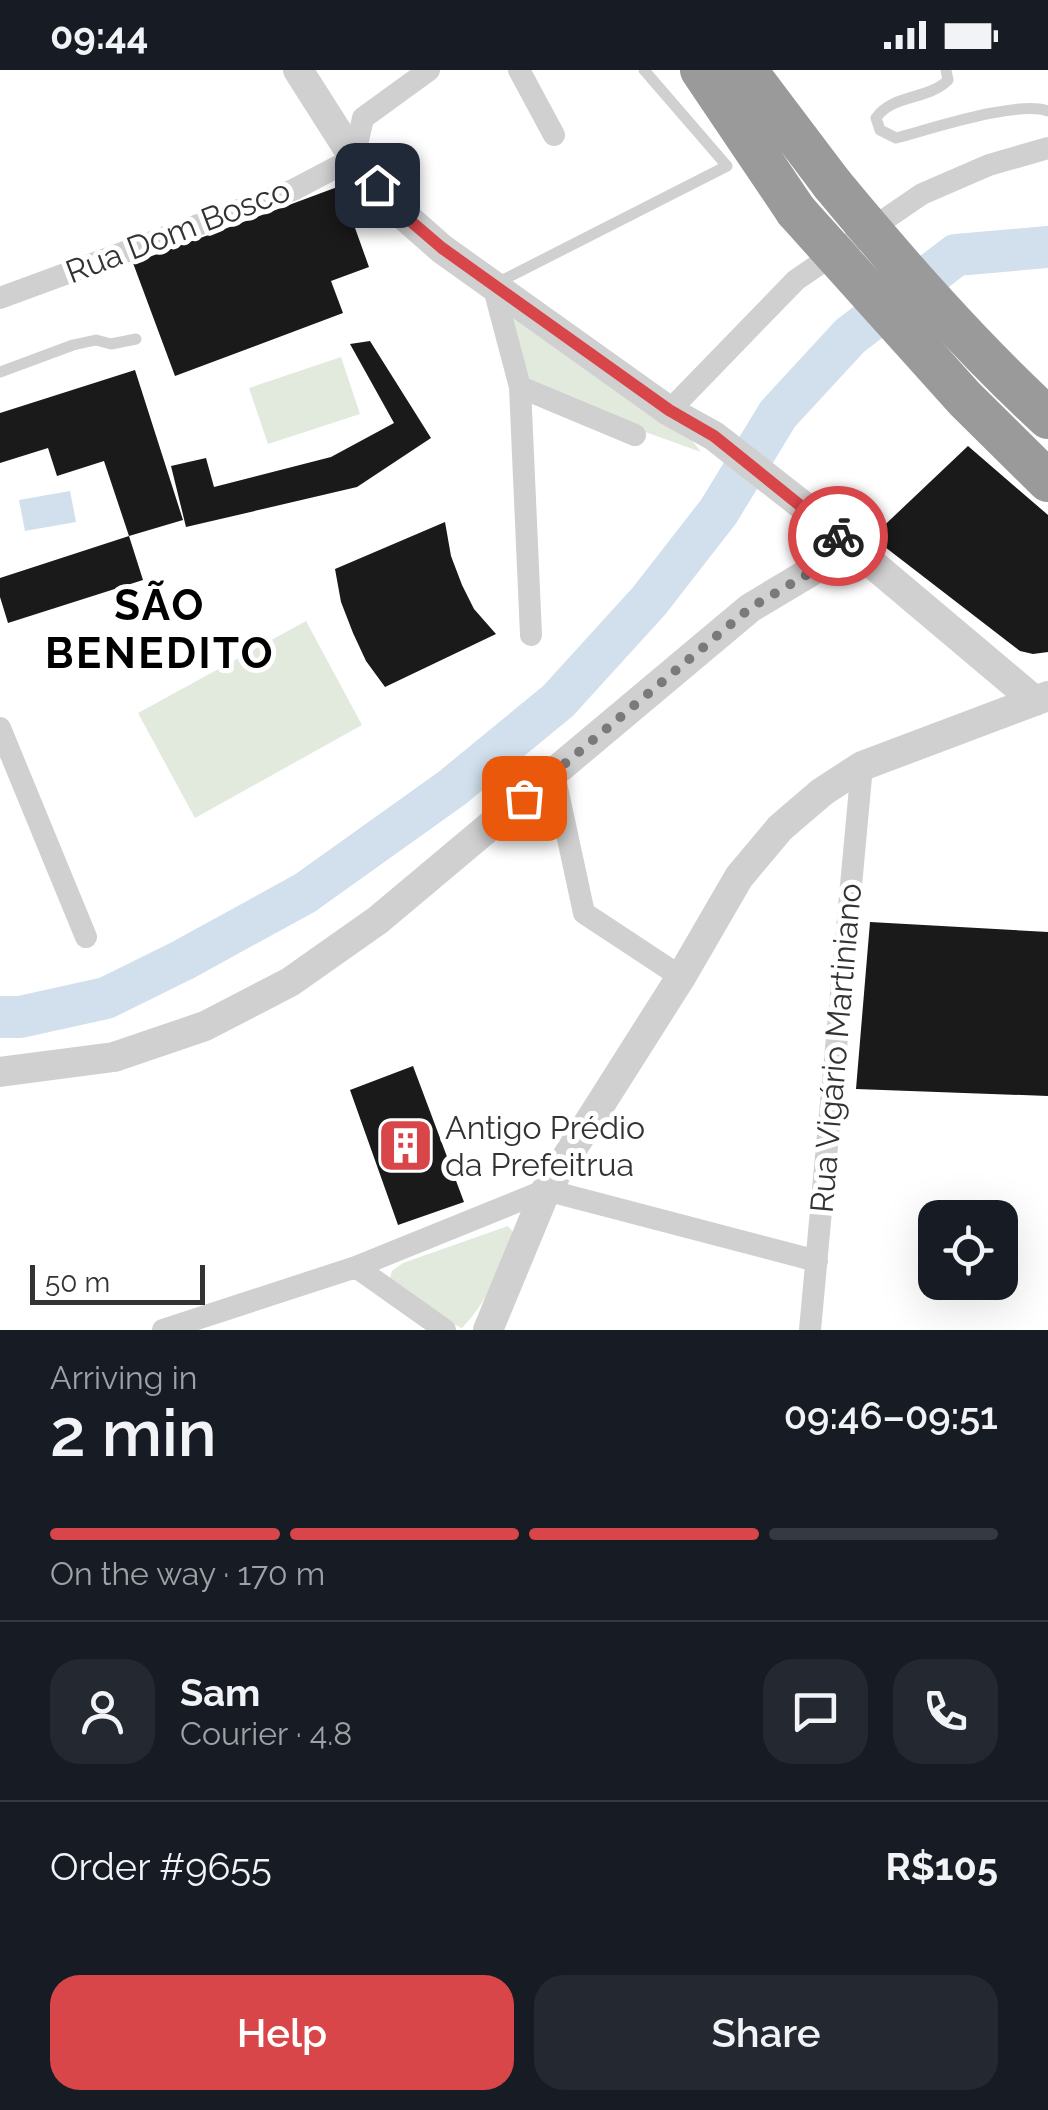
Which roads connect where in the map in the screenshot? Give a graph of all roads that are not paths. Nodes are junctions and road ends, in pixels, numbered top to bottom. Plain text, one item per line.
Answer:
1 (298, 70) edge
2 (429, 70) edge
3 (519, 70) edge
4 (644, 70) edge
5 (676, 70) edge
6 (701, 70) edge
7 (746, 70) edge
8 (946, 70) edge
9 (1048, 111) edge
10 (554, 136) dead end
11 (1048, 148) edge
12 (753, 150) junction
13 (354, 158) junction
14 (493, 285) junction
15 (0, 298) edge
16 (136, 339) dead end
17 (0, 372) edge
18 (520, 387) junction
19 (669, 410) junction
20 (1048, 418) edge
21 (635, 436) dead end
22 (1048, 481) edge
23 (868, 514) dead end
24 (852, 548) junction
25 (531, 635) dead end
26 (1042, 698) edge
27 (0, 728) edge
28 (862, 766) junction
29 (554, 774) junction
30 (86, 937) dead end
31 (682, 977) junction
32 (0, 1072) edge
33 (546, 1190) junction
34 (817, 1261) junction
35 (356, 1267) junction
36 (163, 1330) edge
37 (445, 1330) edge
38 (488, 1330) edge
39 (810, 1330) edge

1 - 13 street
2 - 13 street
3 - 10 street
4 - 14 lane
5 - 12 highway
6 - 12 highway
7 - 20 highway, bridge
8 - 9 lane
11 - 19 street
12 - 22 highway, bridge
13 - 14 street
13 - 15 street, Rua Dom Bosco
14 - 18 street
14 - 19 street
16 - 17 lane
18 - 21 street
18 - 25 street
19 - 24 street
23 - 24 lane
24 - 26 street
24 - 29 street
26 - 28 street
27 - 30 street
28 - 31 street
28 - 34 street, Rua Vigário Martiniano
29 - 31 street
29 - 32 street
31 - 33 street
33 - 34 street
33 - 35 street
33 - 38 street
34 - 39 street, Rua Vigário Martiniano
35 - 36 street
35 - 37 street

